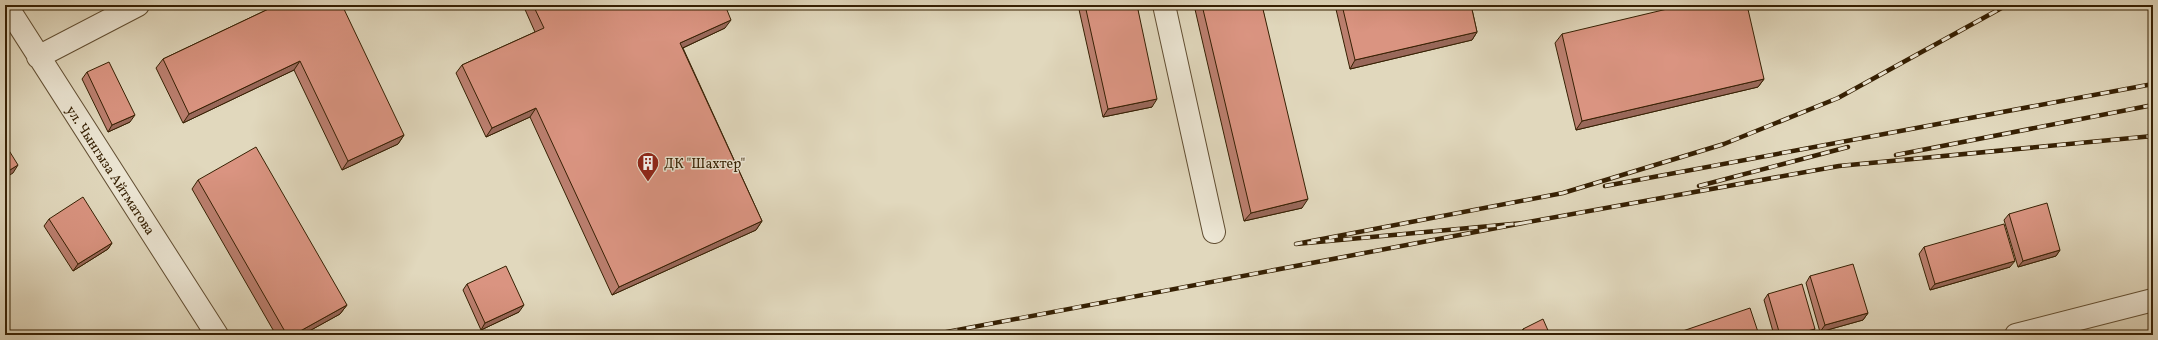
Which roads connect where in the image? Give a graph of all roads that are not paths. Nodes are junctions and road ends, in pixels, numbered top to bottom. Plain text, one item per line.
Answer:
1 (6, 5) edge
2 (138, 5) edge
3 (1164, 5) edge
4 (38, 58) junction
5 (1214, 232) dead end
6 (2153, 300) edge
7 (217, 335) edge
8 (2016, 335) edge

1 - 4 street, ул. Чынгыза Айтматова
2 - 4 street
3 - 5 street
4 - 7 street, ул. Чынгыза Айтматова
6 - 8 street

